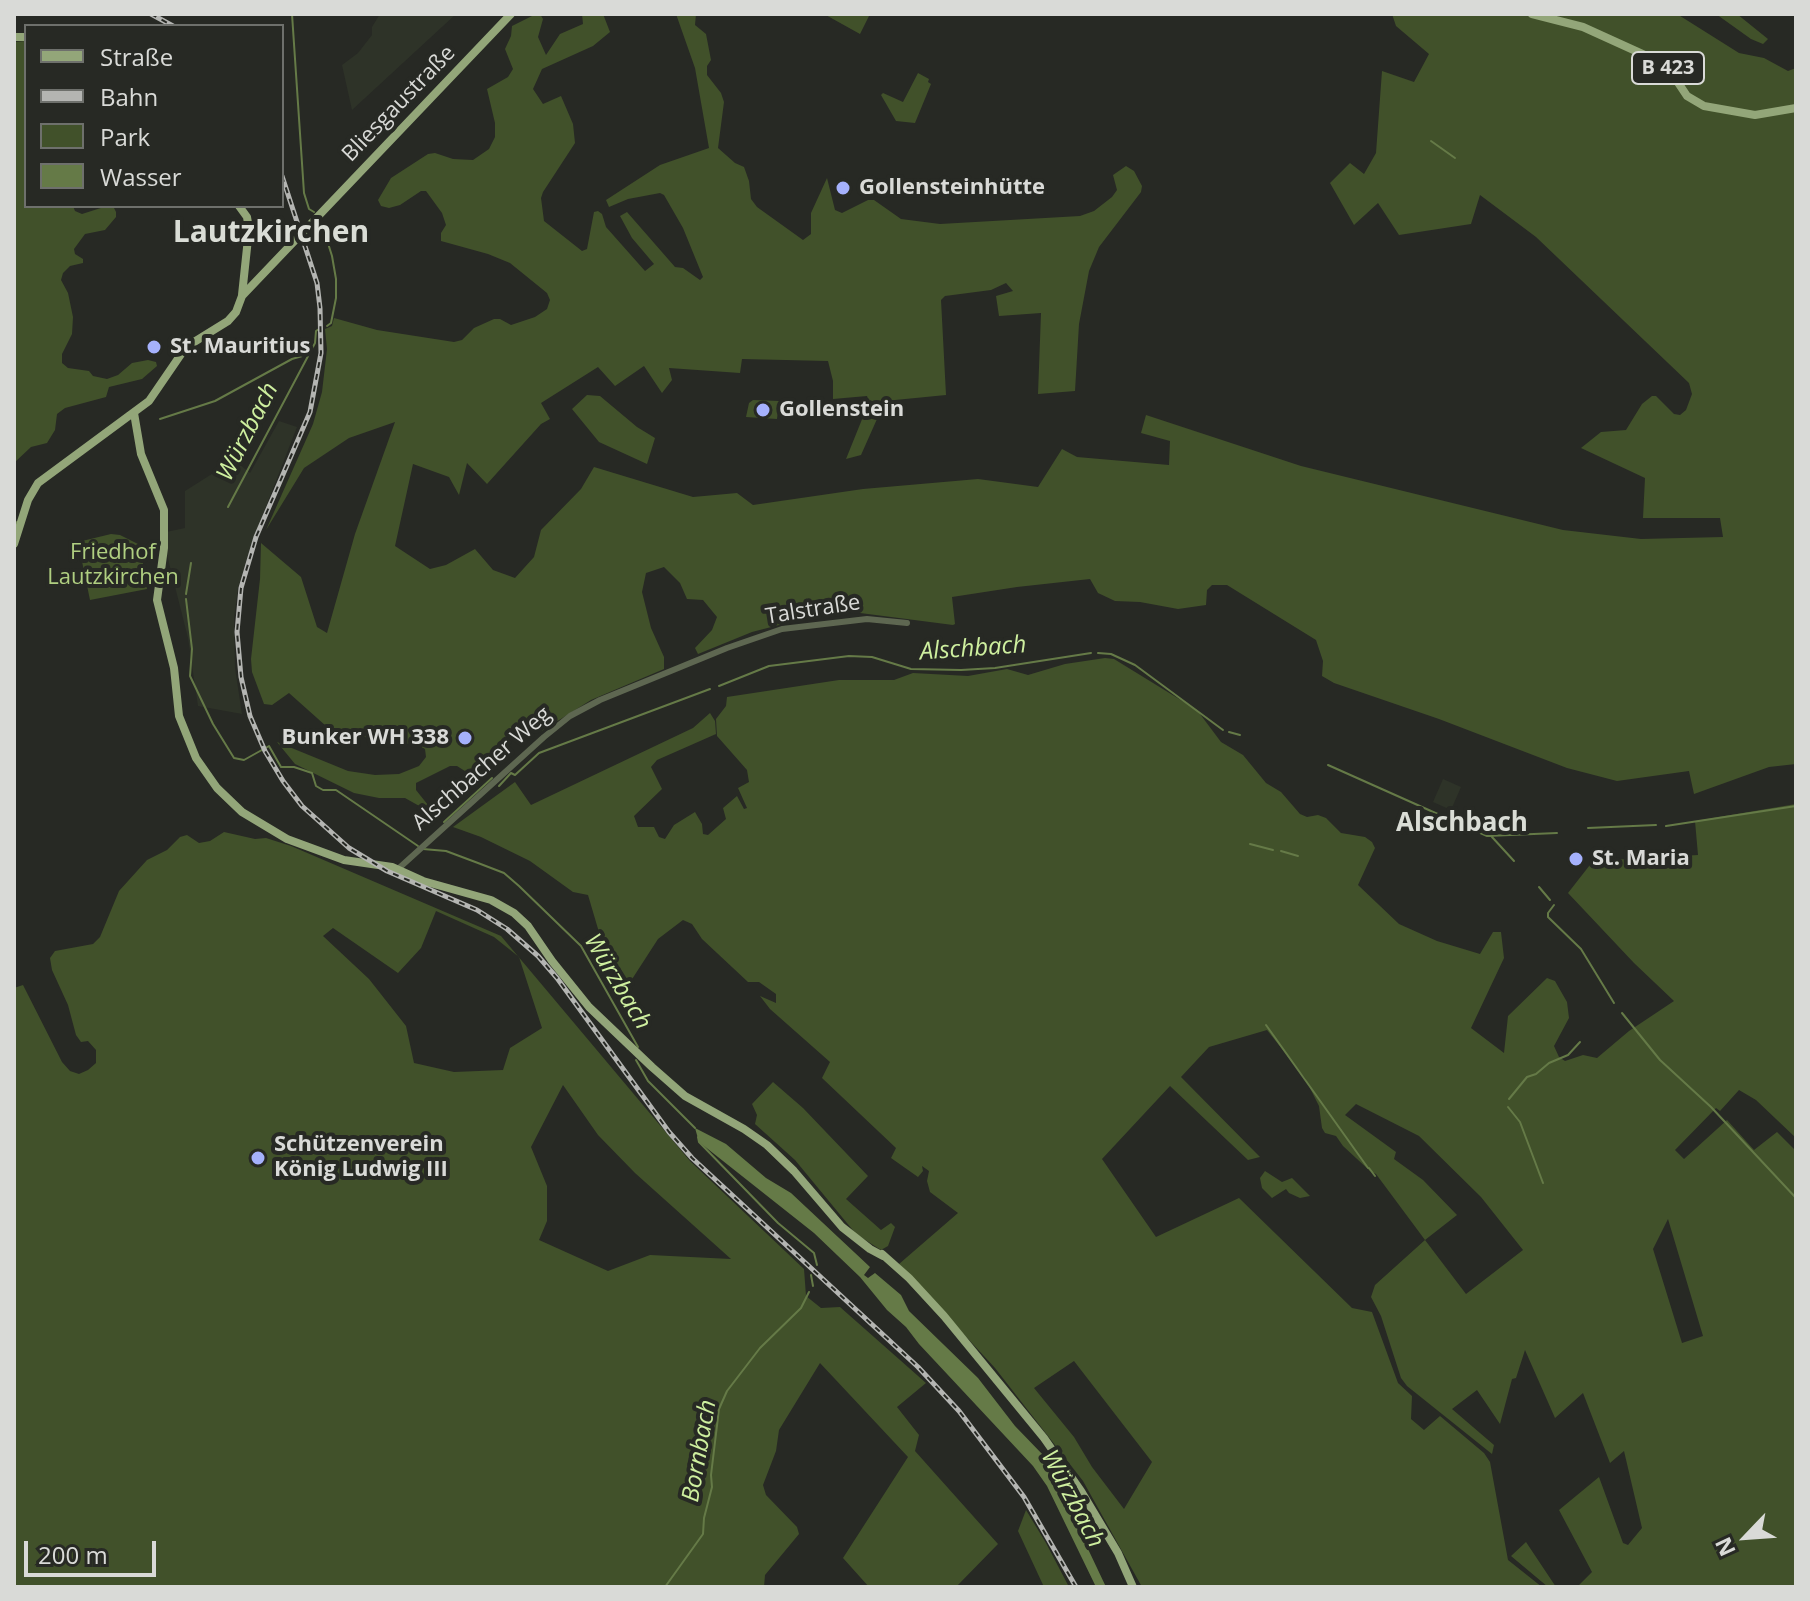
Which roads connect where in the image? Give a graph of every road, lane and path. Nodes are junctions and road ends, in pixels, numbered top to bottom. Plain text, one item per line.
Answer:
1 (511, 14) edge
2 (1532, 14) edge
3 (1796, 108) edge
4 (241, 208) edge
5 (244, 274) junction
6 (257, 280) junction
7 (242, 296) junction
8 (130, 416) junction
9 (14, 544) edge
10 (907, 623) dead end
11 (727, 648) joint
12 (398, 869) junction
13 (1133, 1587) edge

1 - 6 main road, Bliesgaustraße
2 - 3 main road, B 423
4 - 5 main road
5 - 6 main road
5 - 7 main road
6 - 7 main road, Bliesgaustraße
7 - 8 main road, Bliesgaustraße
8 - 9 main road, Bliesgaustraße
8 - 12 main road
10 - 11 street, Talstraße
11 - 12 street, Alschbacher Weg
12 - 13 main road

